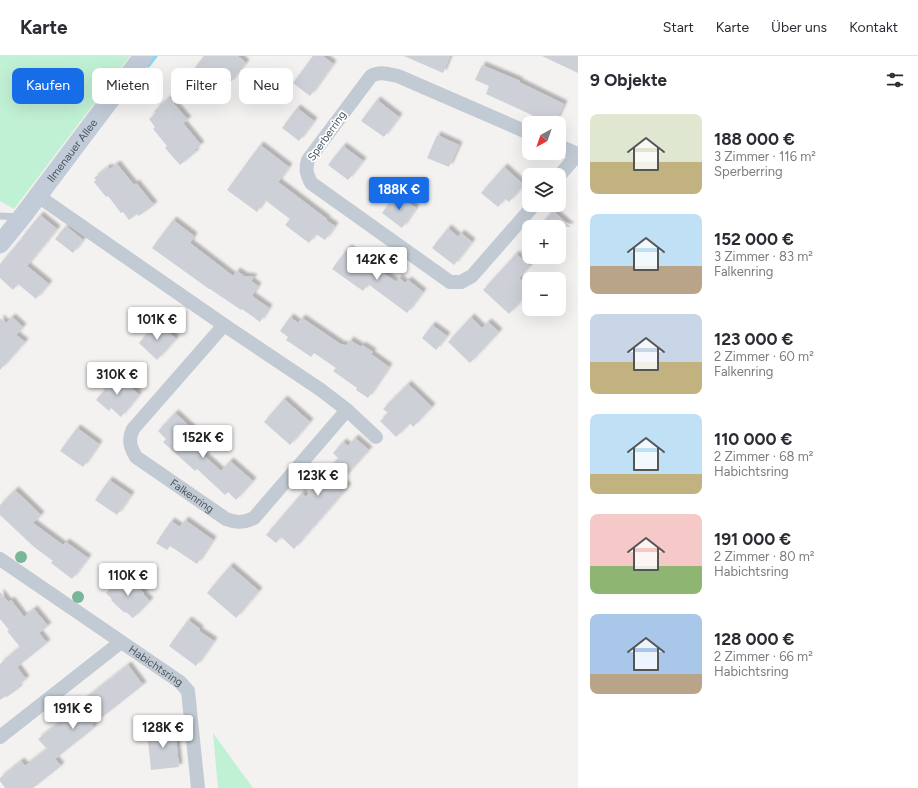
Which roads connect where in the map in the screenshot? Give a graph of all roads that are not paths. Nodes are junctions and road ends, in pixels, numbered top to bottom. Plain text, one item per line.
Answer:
1 (143, 56) edge
2 (522, 130) edge
3 (566, 149) edge
4 (578, 154) edge
5 (566, 168) edge
6 (38, 196) junction
7 (528, 212) edge
8 (0, 216) edge
9 (22, 217) junction
10 (0, 244) edge
11 (224, 324) junction
12 (347, 410) junction
13 (376, 437) dead end
14 (0, 559) edge
15 (121, 642) junction
16 (0, 737) edge
17 (198, 788) edge

1 - 6 street, Ilmenauer Allee
2 - 7 street, Sperberring
3 - 4 street
4 - 5 street
6 - 9 street, Ilmenauer Allee
6 - 11 street
8 - 9 lane
9 - 10 street, Ilmenauer Allee
11 - 12 street
11 - 12 street, Falkenring
12 - 13 street
14 - 15 street, Habichtsring
15 - 16 street, Habichtsring
15 - 17 street, Habichtsring

